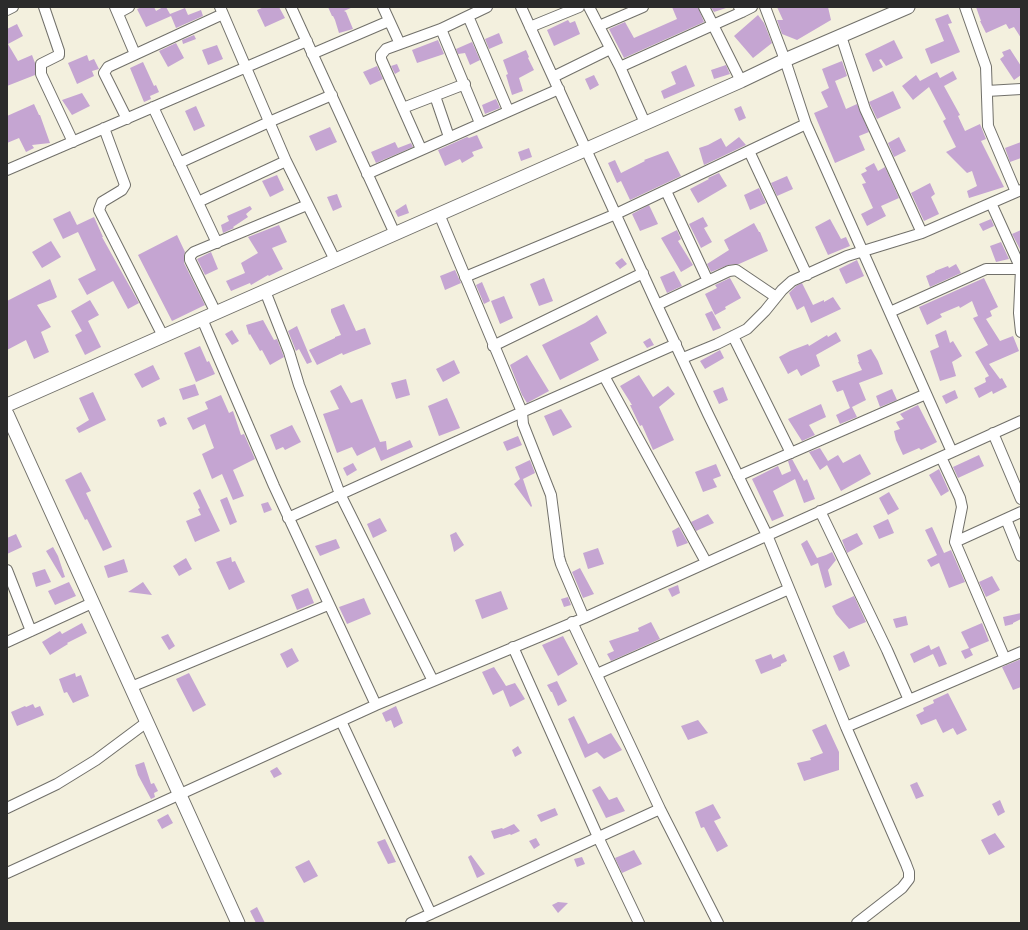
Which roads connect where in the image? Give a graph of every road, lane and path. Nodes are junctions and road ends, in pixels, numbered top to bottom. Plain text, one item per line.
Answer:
1 (14, 7) edge
2 (44, 7) edge
3 (129, 7) edge
4 (291, 7) edge
5 (383, 7) edge
6 (487, 7) edge
7 (521, 7) edge
8 (579, 7) edge
9 (589, 7) edge
10 (644, 7) edge
11 (704, 7) edge
12 (752, 7) edge
13 (765, 7) edge
14 (908, 7) edge
15 (965, 7) edge
16 (7, 10) edge
17 (116, 10) edge
18 (221, 10) edge
19 (740, 10) edge
20 (468, 16) junction
21 (389, 21) junction
22 (713, 25) junction
23 (599, 26) junction
24 (530, 27) junction
25 (441, 29) junction
26 (841, 36) junction
27 (307, 42) junction
28 (400, 44) junction
29 (610, 49) junction
30 (135, 54) junction
31 (312, 54) junction
32 (785, 60) junction
33 (620, 67) junction
34 (246, 68) junction
35 (553, 77) junction
36 (741, 81) junction
37 (465, 84) junction
38 (559, 89) junction
39 (1021, 89) edge
40 (987, 91) junction
41 (332, 95) junction
42 (435, 96) junction
43 (153, 107) junction
44 (403, 108) junction
45 (508, 110) junction
46 (127, 119) junction
47 (269, 122) junction
48 (480, 123) junction
49 (645, 123) junction
50 (806, 124) junction
51 (104, 128) junction
52 (449, 137) junction
53 (73, 142) junction
54 (586, 149) junction
55 (421, 150) junction
56 (749, 151) junction
57 (286, 161) junction
58 (179, 163) junction
59 (7, 170) edge
60 (368, 174) junction
61 (666, 191) junction
62 (1019, 191) edge
63 (198, 202) junction
64 (991, 203) junction
65 (307, 205) junction
66 (439, 214) junction
67 (616, 214) junction
68 (922, 233) junction
69 (395, 234) junction
70 (217, 243) junction
71 (863, 251) junction
72 (335, 260) junction
73 (1021, 269) edge
74 (643, 272) junction
75 (807, 275) junction
76 (465, 277) junction
77 (708, 281) junction
78 (265, 291) junction
79 (1021, 292) edge
80 (776, 297) junction
81 (657, 305) junction
82 (890, 312) junction
83 (216, 313) junction
84 (202, 319) junction
85 (1021, 332) edge
86 (162, 336) junction
87 (733, 336) junction
88 (676, 344) junction
89 (493, 346) junction
90 (683, 358) junction
91 (604, 376) junction
92 (926, 394) junction
93 (7, 405) edge
94 (522, 412) junction
95 (7, 414) edge
96 (1021, 421) edge
97 (993, 433) junction
98 (952, 452) junction
99 (791, 453) junction
100 (941, 457) junction
101 (738, 476) junction
102 (340, 494) junction
103 (1021, 499) edge
104 (820, 511) junction
105 (1021, 512) edge
106 (288, 518) junction
107 (1006, 519) junction
108 (767, 535) junction
109 (955, 542) junction
110 (1021, 556) edge
111 (706, 562) junction
112 (7, 570) edge
113 (789, 589) junction
114 (92, 603) junction
115 (328, 605) junction
116 (584, 618) junction
117 (572, 622) junction
118 (31, 632) junction
119 (7, 642) edge
120 (513, 648) junction
121 (1021, 652) edge
122 (1005, 659) junction
123 (596, 674) junction
124 (433, 681) junction
125 (131, 687) junction
126 (909, 700) junction
127 (376, 705) junction
128 (341, 721) junction
129 (147, 722) junction
130 (846, 727) junction
131 (179, 795) junction
132 (7, 808) edge
133 (660, 809) junction
134 (598, 837) junction
135 (7, 873) edge
136 (431, 914) junction
137 (238, 923) edge
138 (411, 923) edge
139 (640, 923) edge
140 (718, 923) edge
141 (856, 923) edge

1 - 16 street
2 - 53 street
3 - 17 street
4 - 27 street
5 - 21 street
6 - 20 street
7 - 24 street
8 - 24 street
9 - 23 street
10 - 23 street
11 - 22 street
12 - 19 street
13 - 32 street
14 - 26 street
15 - 40 street
17 - 30 street
18 - 30 street
18 - 34 street
19 - 22 street
20 - 25 street
20 - 45 street
21 - 28 street
21 - 31 street
22 - 33 street
22 - 36 street
23 - 29 street
24 - 35 street
25 - 28 street
25 - 37 street
26 - 32 street
26 - 68 street
27 - 31 street
27 - 34 street
28 - 44 street
29 - 33 street
29 - 35 street
30 - 46 street
31 - 41 street
32 - 36 street
32 - 50 street
33 - 49 street
34 - 43 street
34 - 47 street
35 - 38 street
36 - 49 street
37 - 42 street
37 - 48 street
38 - 45 street
38 - 54 street
39 - 40 street
40 - 62 street
41 - 47 street
41 - 60 street
42 - 44 street
42 - 52 street
43 - 46 street
43 - 58 street
44 - 55 street
45 - 48 street
46 - 51 street
47 - 57 street
47 - 58 street
48 - 52 street
49 - 54 street
50 - 56 street
50 - 71 street
51 - 53 street
51 - 86 street
52 - 55 street
53 - 59 street
54 - 66 street
54 - 67 street
55 - 60 street
56 - 61 street
56 - 75 street
57 - 63 street
57 - 65 street
58 - 63 street
60 - 69 street
61 - 67 street
61 - 77 street
62 - 64 street
63 - 70 street
64 - 68 street
64 - 73 street
65 - 70 street
65 - 72 street
66 - 69 street
66 - 76 street
67 - 74 street
67 - 76 street
68 - 71 street
69 - 72 street
70 - 83 street
71 - 75 street
71 - 82 street
72 - 78 street
73 - 79 street
73 - 82 street
74 - 81 street
74 - 89 street
75 - 80 street
76 - 89 street
77 - 80 street
77 - 81 street
78 - 83 street
78 - 102 street
79 - 85 street
80 - 87 street
81 - 88 street
82 - 92 street
83 - 84 street
84 - 86 street
84 - 106 street
86 - 93 street
87 - 90 street
87 - 99 street
88 - 90 street
88 - 91 street
89 - 94 street
90 - 101 street
91 - 94 street
91 - 111 street
92 - 98 street
92 - 99 street
94 - 102 street
94 - 116 street
95 - 114 street
96 - 97 street
97 - 98 street
97 - 103 street
98 - 100 street
99 - 101 street
100 - 104 street
100 - 109 street
101 - 108 street
102 - 106 street
102 - 124 street
104 - 108 street
104 - 126 street
105 - 107 street
106 - 115 street
107 - 109 street
107 - 110 street
108 - 111 street
108 - 113 street
109 - 122 street
111 - 116 street
112 - 118 street
113 - 123 street
113 - 130 street
114 - 118 street
114 - 125 street
115 - 125 street
115 - 127 street
116 - 117 street
117 - 120 street
117 - 123 street
118 - 119 street
120 - 124 street
120 - 134 street
121 - 122 street
122 - 126 street
123 - 133 street
124 - 127 street
125 - 129 street
126 - 130 street
127 - 128 street
128 - 131 street
128 - 136 street
129 - 131 street
129 - 132 street
130 - 141 street
131 - 135 street
131 - 137 street
133 - 134 street
133 - 140 street
134 - 136 street
134 - 139 street
136 - 138 street

